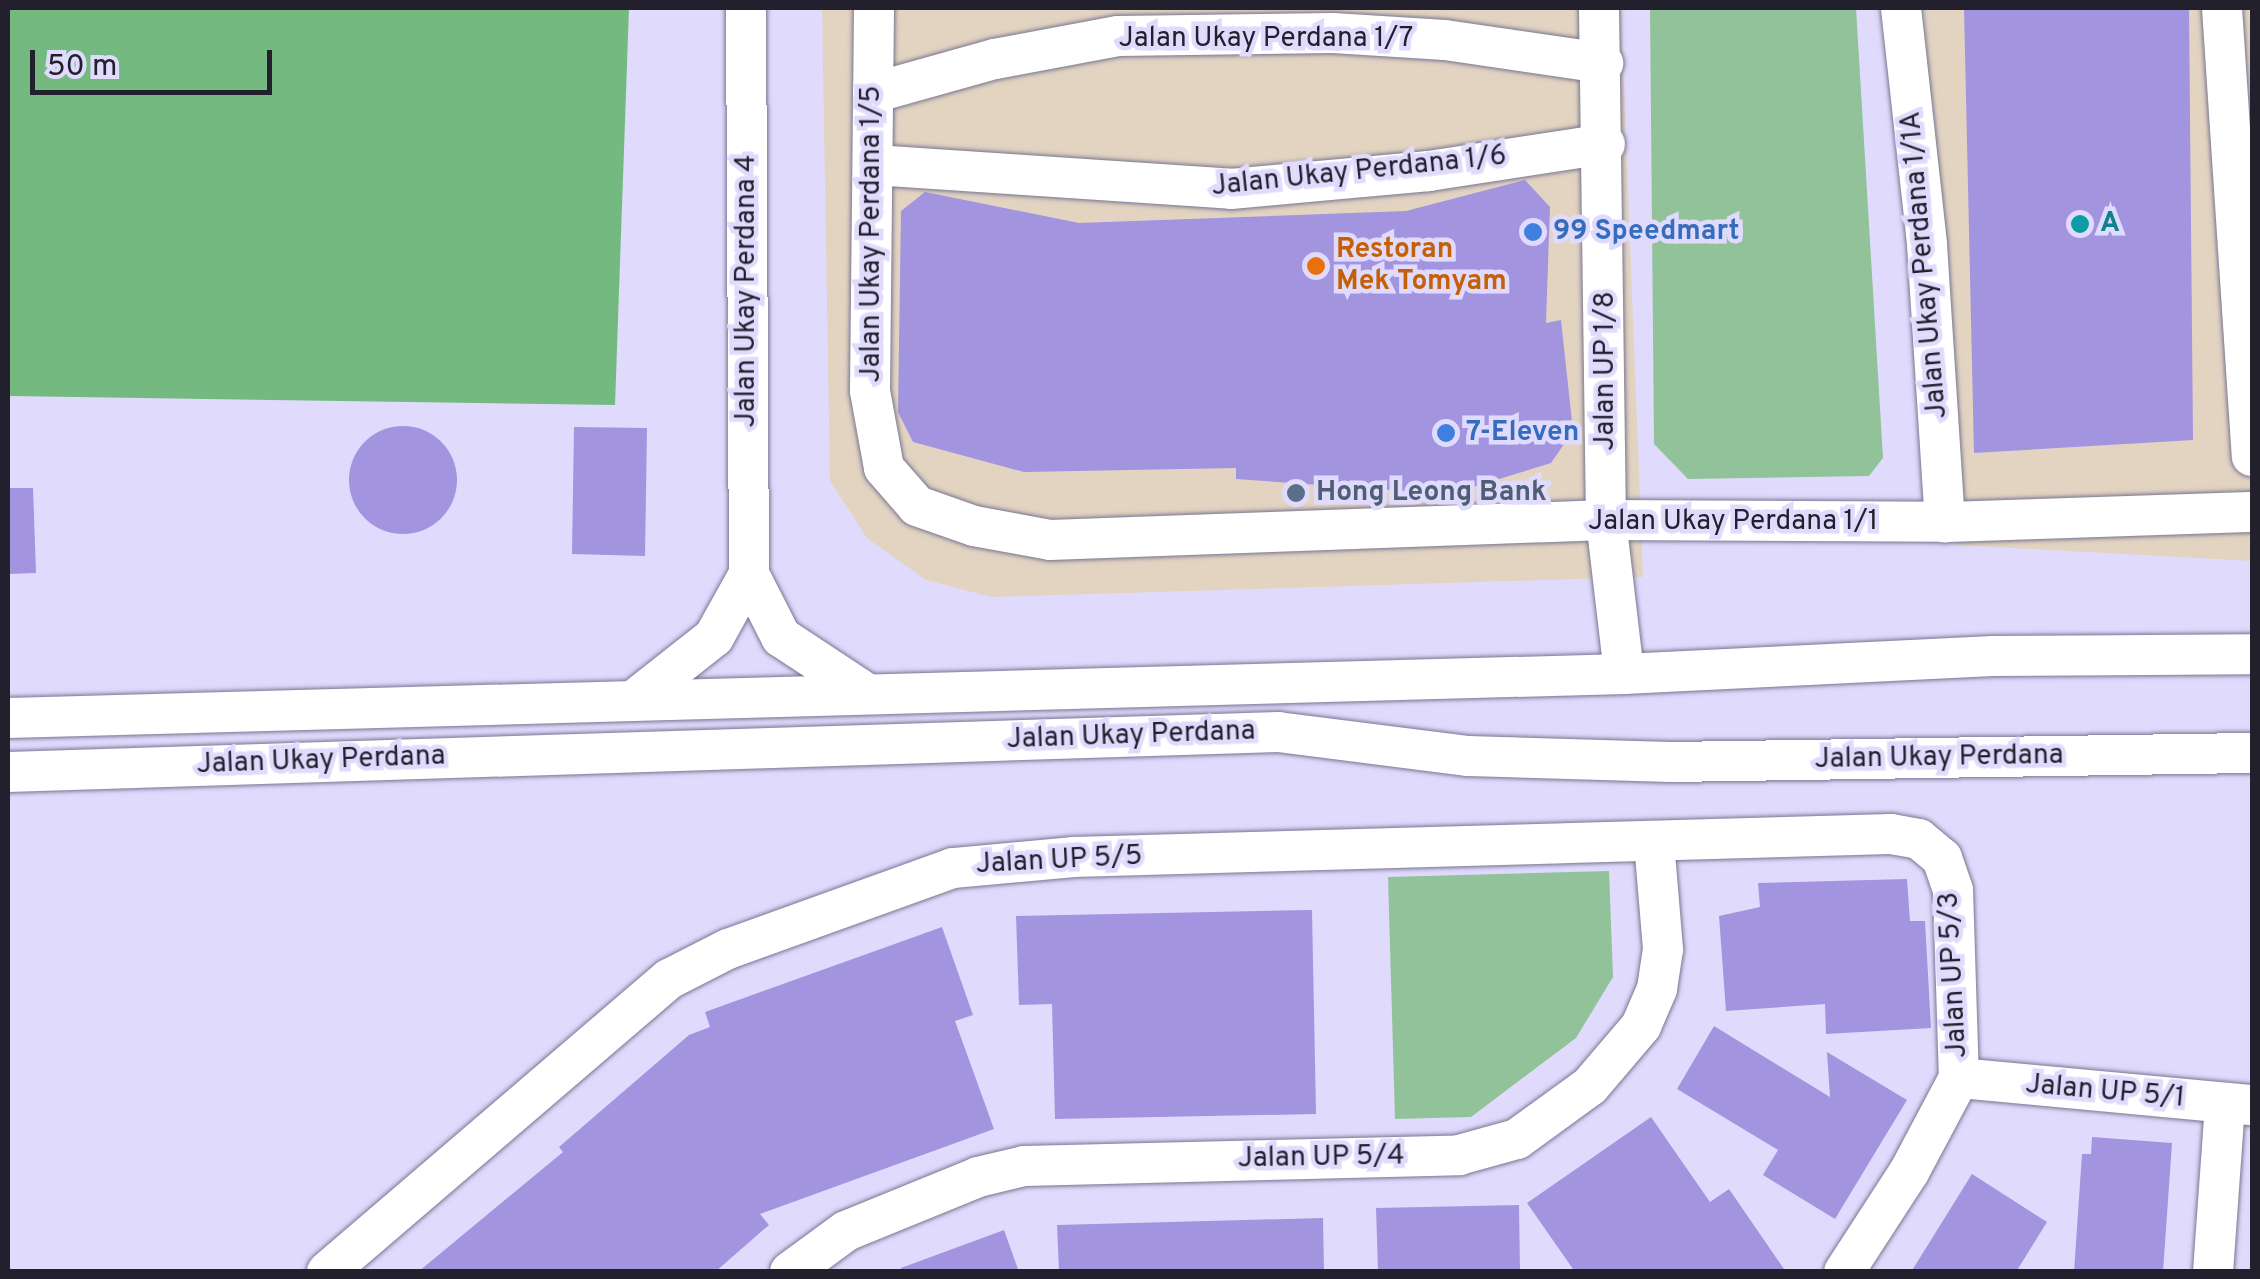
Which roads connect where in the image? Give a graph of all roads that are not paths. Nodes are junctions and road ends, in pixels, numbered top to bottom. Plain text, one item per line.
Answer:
1 (746, 8) edge
2 (874, 8) edge
3 (1599, 8) edge
4 (1902, 8) edge
5 (2222, 8) edge
6 (1603, 63) junction
7 (873, 93) junction
8 (1605, 144) junction
9 (874, 165) junction
10 (2252, 456) edge
11 (917, 506) joint
12 (2252, 512) edge
13 (1606, 520) junction
14 (1944, 522) junction
15 (749, 574) junction
16 (2252, 654) edge
17 (1624, 674) junction
18 (869, 694) junction
19 (634, 701) junction
20 (8, 718) edge
21 (2252, 753) edge
22 (8, 772) edge
23 (1919, 839) joint
24 (1654, 842) junction
25 (1958, 1078) junction
26 (2239, 1104) edge
27 (327, 1272) edge
28 (790, 1272) edge
29 (1844, 1272) edge
30 (2213, 1272) edge

1 - 15 street, Jalan Ukay Perdana 4
2 - 7 street, Jalan Ukay Perdana 1/5
3 - 6 street, Jalan UP 1/8
4 - 14 street, Jalan Ukay Perdana 1/1A
5 - 10 street
6 - 7 street, Jalan Ukay Perdana 1/7
6 - 8 street, Jalan UP 1/8
7 - 9 street, Jalan Ukay Perdana 1/5
8 - 9 street, Jalan Ukay Perdana 1/6
8 - 13 street, Jalan UP 1/8
9 - 11 street, Jalan Ukay Perdana 1/5
11 - 13 street, Jalan Ukay Perdana 1/1
12 - 14 street, Jalan Ukay Perdana 1/1
13 - 14 street, Jalan Ukay Perdana 1/1
13 - 17 street, Jalan UP 1/8
15 - 18 street, Jalan Ukay Perdana 4
15 - 19 street, Jalan Ukay Perdana 4
16 - 17 street, Jalan Ukay Perdana
17 - 18 street, Jalan Ukay Perdana
18 - 19 street, Jalan Ukay Perdana
19 - 20 street, Jalan Ukay Perdana
21 - 22 street, Jalan Ukay Perdana
23 - 24 street, Jalan UP 5/5
23 - 25 street, Jalan UP 5/3
24 - 27 street, Jalan UP 5/5
24 - 28 street, Jalan UP 5/4
25 - 26 street, Jalan UP 5/1
25 - 29 street, Jalan UP 5/3
26 - 30 street

